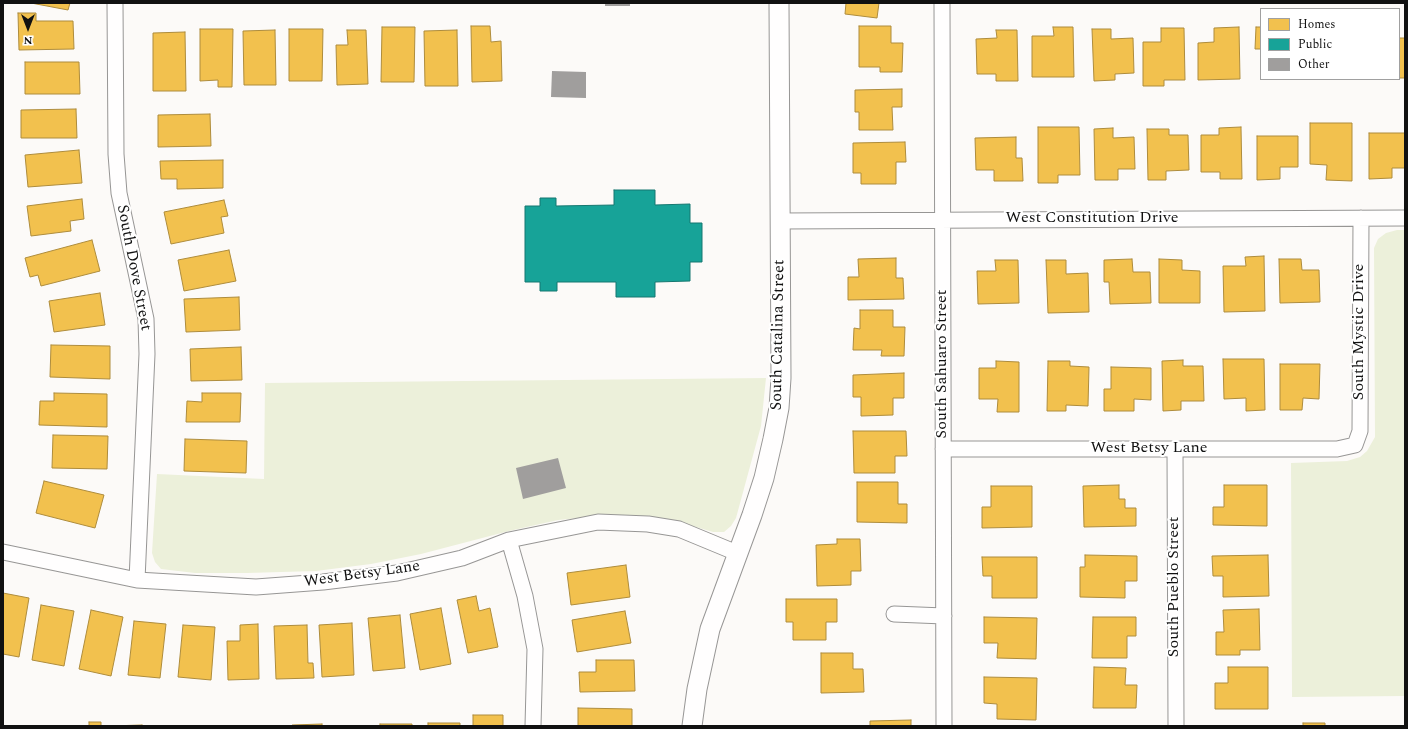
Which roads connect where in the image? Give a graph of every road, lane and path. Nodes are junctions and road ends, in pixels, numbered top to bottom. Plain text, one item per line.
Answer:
1 (115, 3) edge
2 (779, 3) edge
3 (942, 3) edge
4 (1361, 218) junction
5 (1405, 218) edge
6 (942, 220) junction
7 (780, 221) junction
8 (1355, 445) joint
9 (943, 449) junction
10 (1174, 449) junction
11 (509, 540) junction
12 (3, 552) edge
13 (737, 553) junction
14 (137, 580) junction
15 (894, 614) dead end
16 (944, 616) junction
17 (534, 726) edge
18 (692, 726) edge
19 (944, 726) edge
20 (1176, 726) edge

1 - 14 street, South Dove Street
2 - 7 street, South Catalina Street
3 - 6 street, South Sahuaro Street
4 - 5 street, West Constitution Drive
4 - 6 street, West Constitution Drive
4 - 8 street, South Mystic Drive
6 - 7 street, West Constitution Drive
6 - 9 street, South Sahuaro Street
7 - 13 street, South Catalina Street
8 - 10 street, West Betsy Lane
9 - 10 street, West Betsy Lane
9 - 16 street, South Sahuaro Street
10 - 20 street, South Pueblo Street
11 - 13 street, West Betsy Lane
11 - 14 street, West Betsy Lane
11 - 17 street
12 - 14 street, West Betsy Lane
13 - 18 street, South Catalina Street
15 - 16 street
16 - 19 street, South Sahuaro Street

